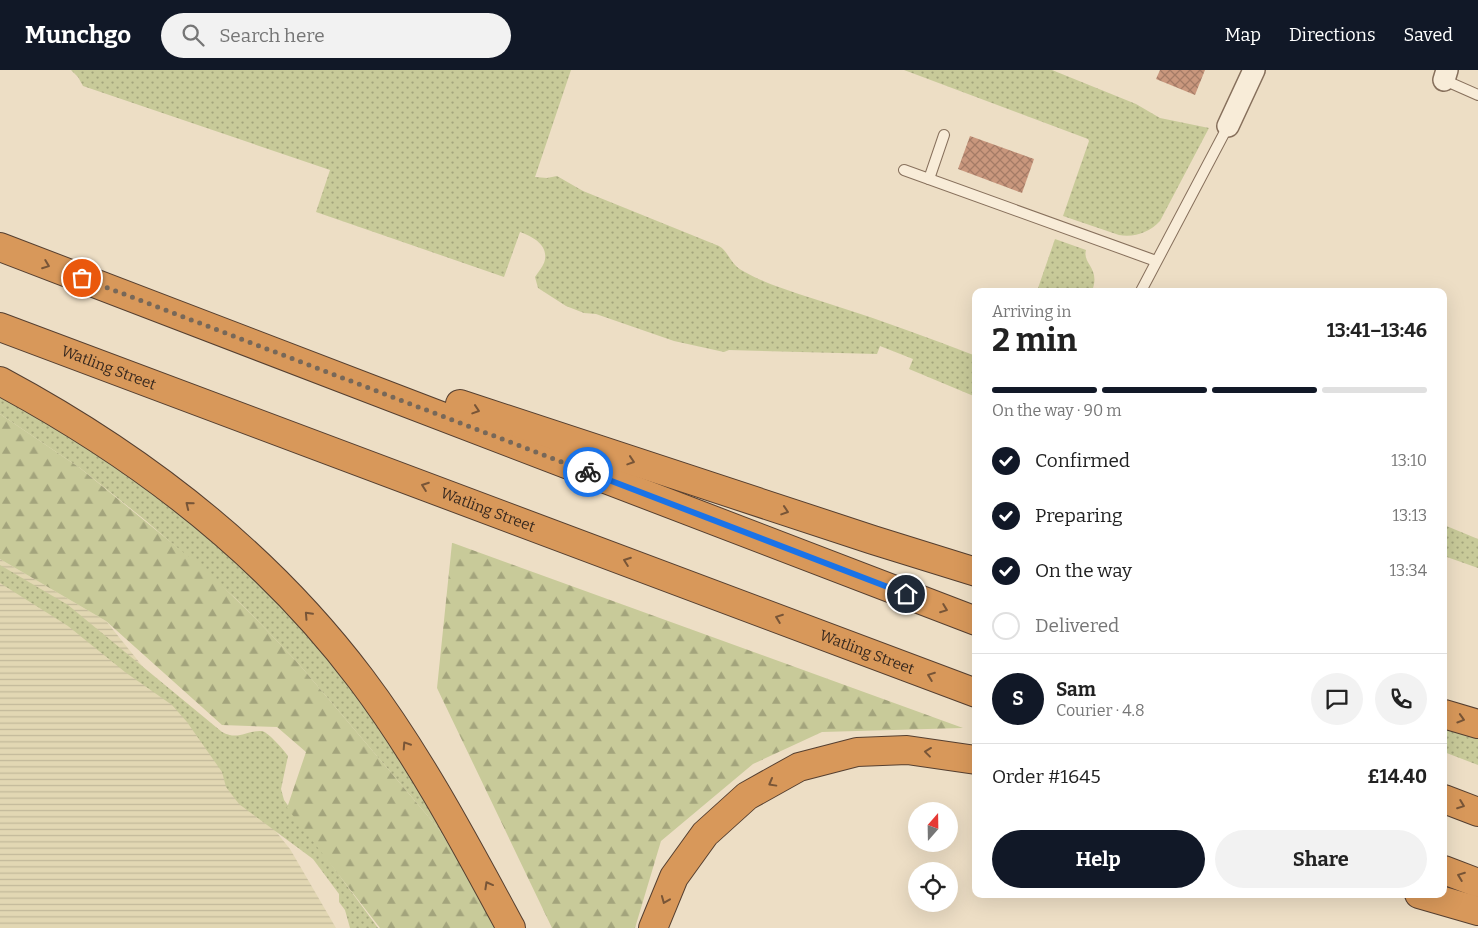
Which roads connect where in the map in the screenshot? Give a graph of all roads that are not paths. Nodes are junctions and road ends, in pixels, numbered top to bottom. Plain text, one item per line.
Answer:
1 (1254, 70) edge
2 (1445, 75) edge
3 (1478, 95) edge
4 (1228, 126) joint
5 (944, 134) dead end
6 (904, 170) dead end
7 (929, 179) junction
8 (0, 247) edge
9 (1156, 261) junction
10 (1142, 288) edge
11 (114, 290) junction
12 (0, 327) edge
13 (0, 381) edge
14 (972, 571) edge
15 (972, 619) edge
16 (972, 692) edge
17 (1447, 715) edge
18 (1478, 724) edge
19 (972, 759) edge
20 (1447, 800) edge
21 (1478, 812) edge
22 (1447, 871) edge
23 (1478, 883) edge
24 (1433, 898) edge
25 (1478, 911) edge
26 (511, 928) edge
27 (653, 928) edge

1 - 4 street
2 - 3 lane
4 - 9 lane
5 - 7 lane
6 - 7 lane
7 - 9 lane
8 -> 11 highway
9 - 10 lane
11 -> 14 highway
11 -> 15 highway
16 -> 12 highway, Watling Street
26 -> 13 highway
17 -> 18 highway
19 -> 27 highway
20 -> 21 highway
23 -> 22 highway
24 - 25 highway

